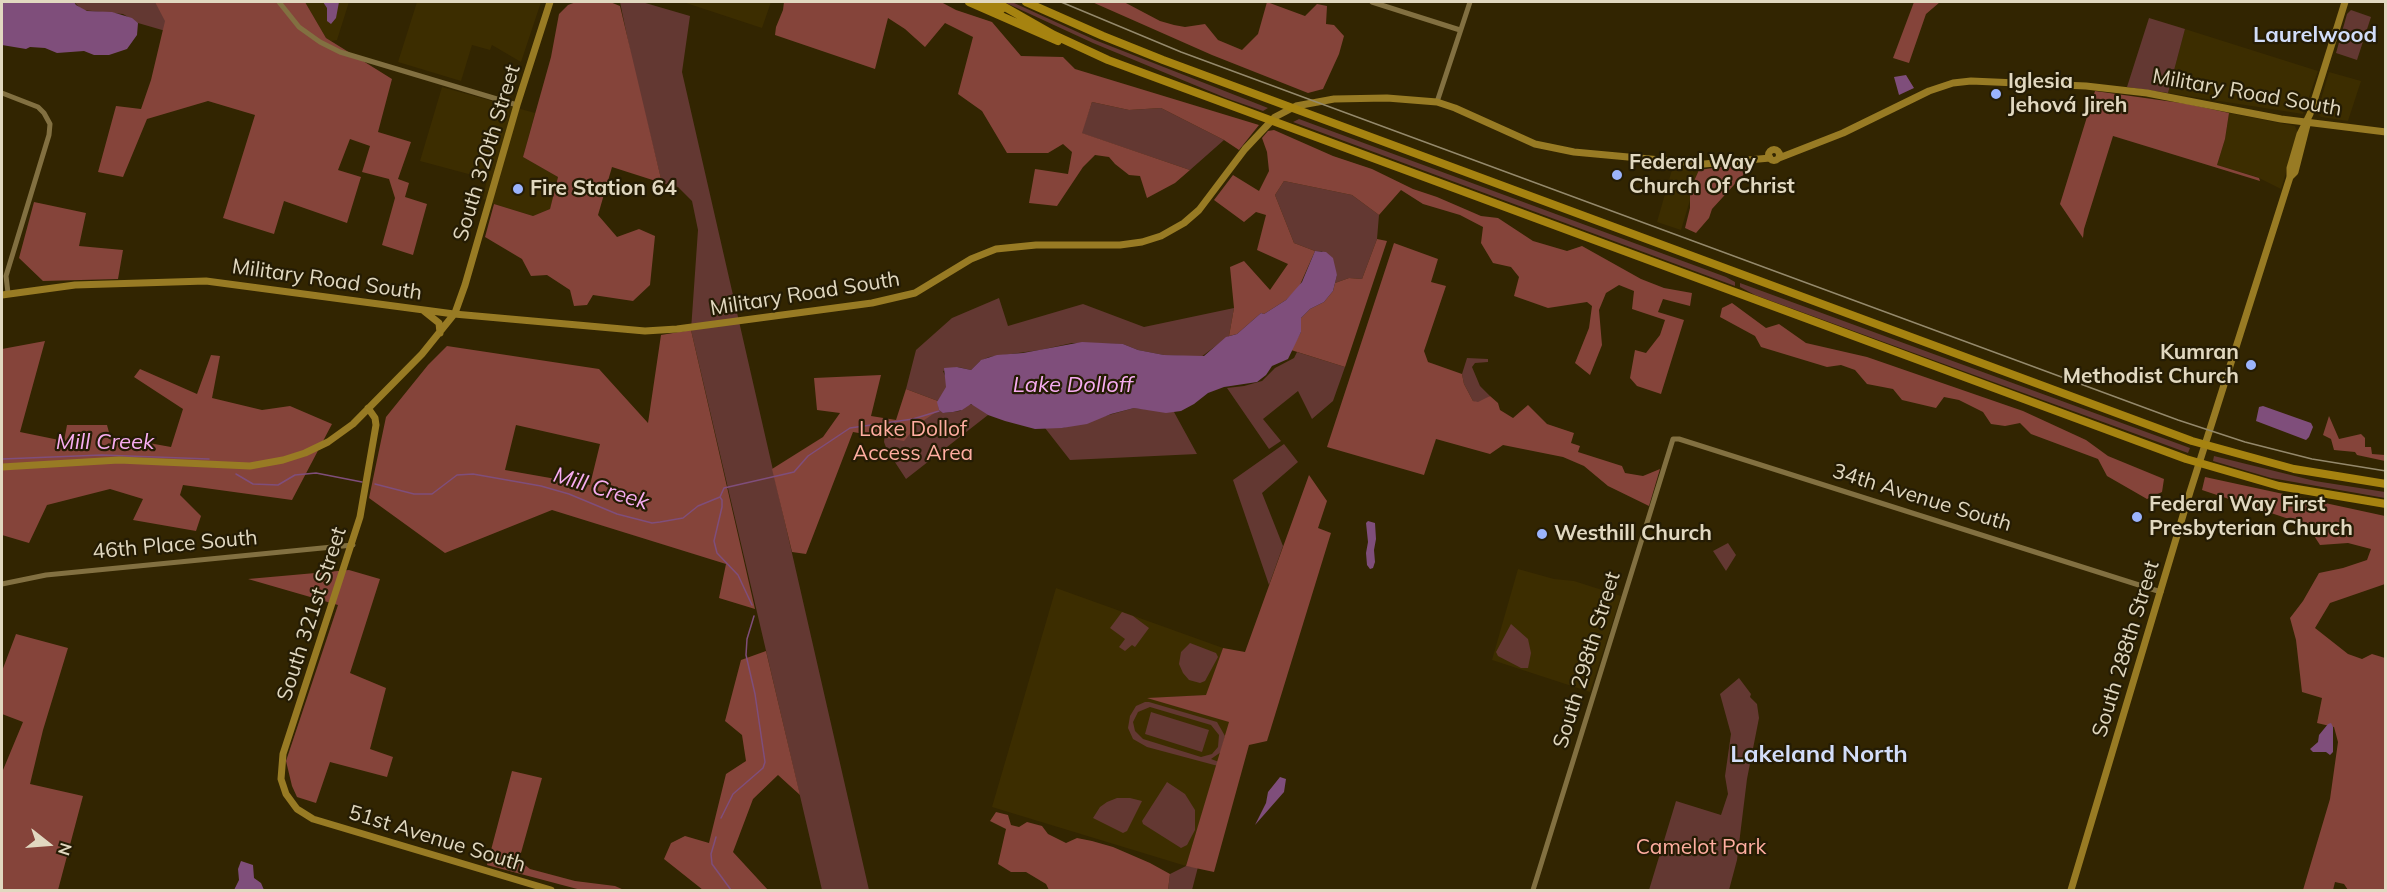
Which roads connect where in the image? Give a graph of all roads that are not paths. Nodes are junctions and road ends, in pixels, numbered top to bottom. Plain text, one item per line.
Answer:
1 (279, 2) edge
2 (550, 2) edge
3 (969, 2) edge
4 (985, 2) edge
5 (996, 2) edge
6 (1028, 2) edge
7 (1372, 2) edge
8 (1470, 2) edge
9 (2345, 2) edge
10 (1460, 30) junction
11 (1054, 35) junction
12 (1077, 47) junction
13 (2, 93) edge
14 (1437, 102) junction
15 (517, 105) junction
16 (2307, 123) junction
17 (2385, 132) edge
18 (4, 294) edge
19 (421, 309) junction
20 (454, 314) junction
21 (440, 333) junction
22 (368, 408) junction
23 (1673, 439) joint
24 (2, 467) edge
25 (2385, 484) edge
26 (2385, 504) edge
27 (352, 545) junction
28 (2, 584) edge
29 (2161, 592) junction
30 (313, 819) joint
31 (551, 891) edge
32 (1533, 891) edge
33 (2071, 891) edge

1 - 15 street
2 - 15 main road, South 320th Street
3 - 12 highway
4 - 11 highway
5 - 11 highway
6 - 25 highway
7 - 10 street
8 - 10 street
9 - 16 main road, South 288th Street
10 - 14 street
11 - 12 highway
12 - 26 highway
13 - 18 street
14 - 16 main road, Military Road South
14 - 20 main road, Military Road South
15 - 20 main road, South 320th Street
16 - 17 main road, Military Road South
16 - 29 main road, South 288th Street
18 - 19 main road, Military Road South
19 - 20 main road, Military Road South
19 - 21 main road
20 - 21 main road, South 320th Street
21 - 22 main road, South 320th Street
22 - 24 main road, South 320th Street
22 - 27 main road, South 321st Street
23 - 29 street, 34th Avenue South
23 - 32 street, South 298th Street
27 - 28 street, 46th Place South
27 - 30 main road, South 321st Street
29 - 33 main road, South 288th Street
30 - 31 main road, 51st Avenue South

